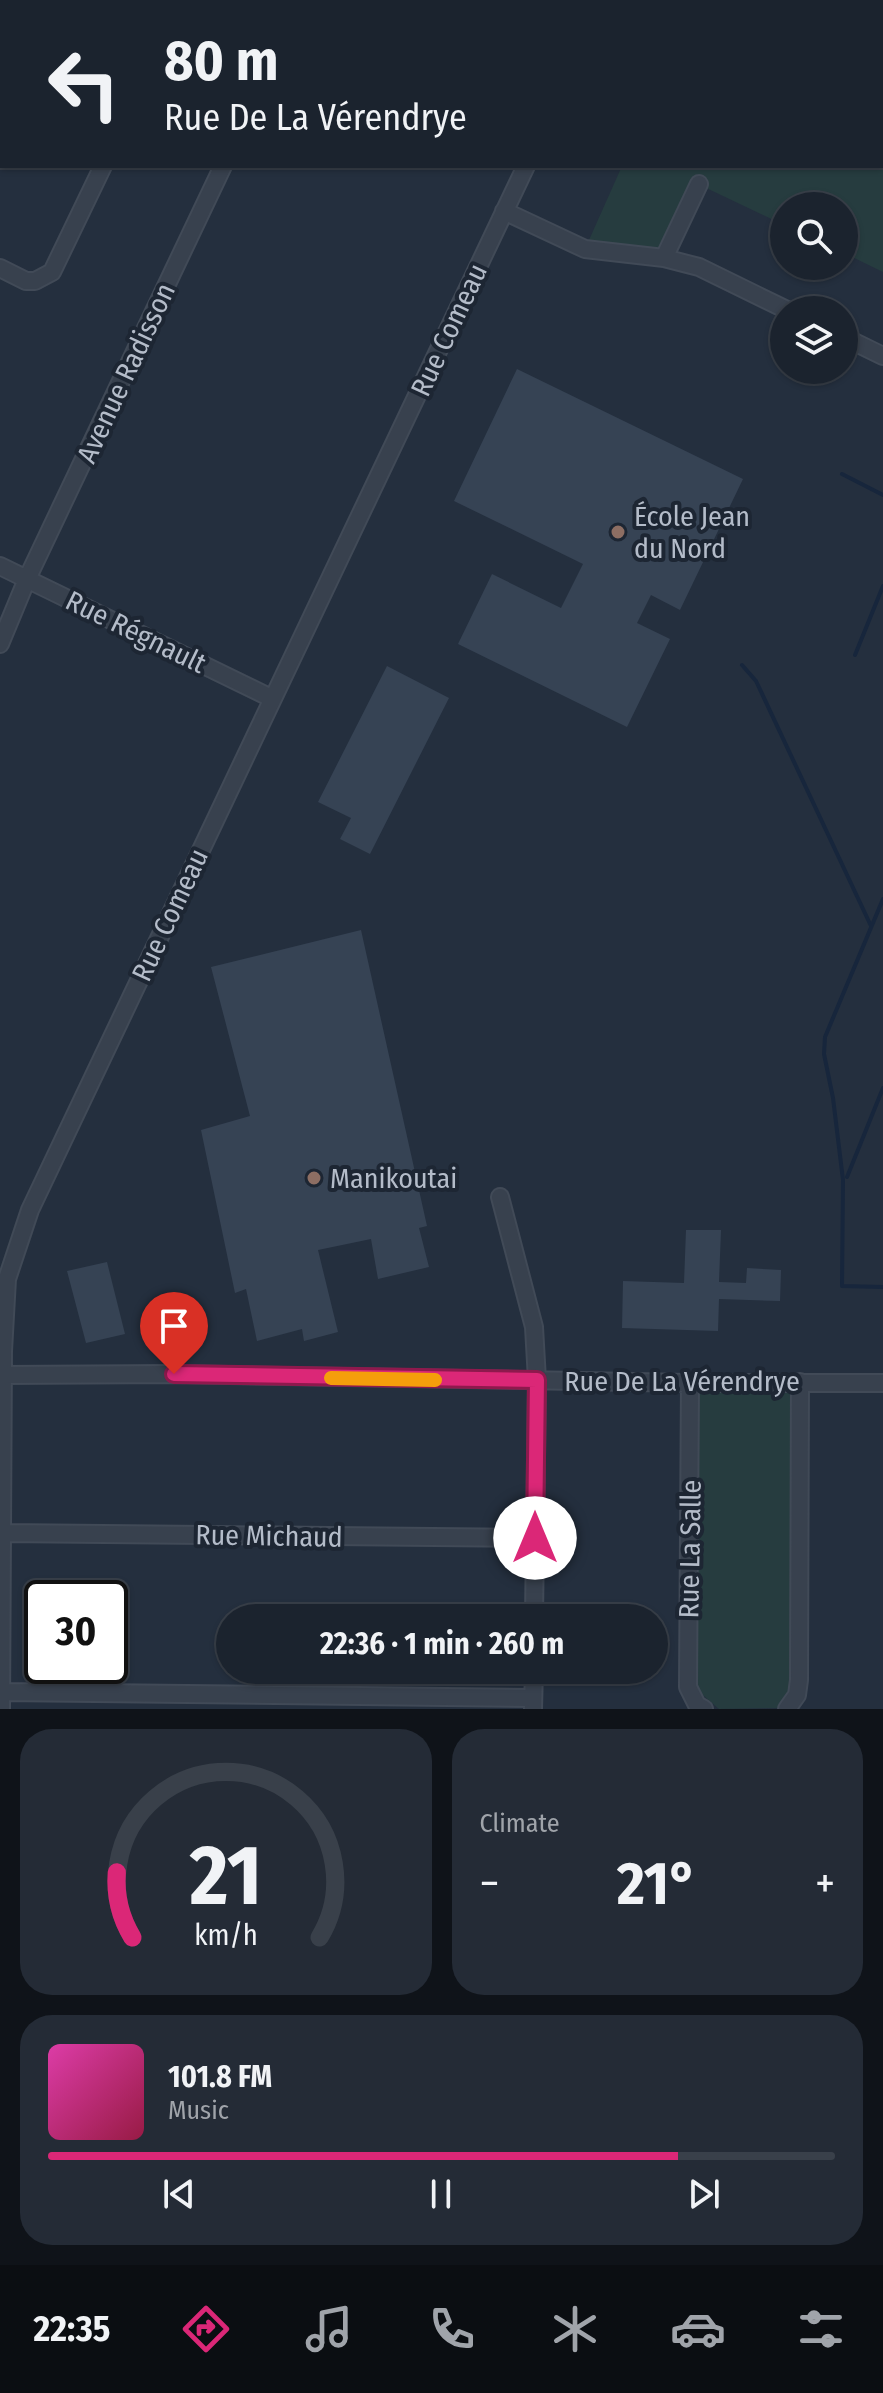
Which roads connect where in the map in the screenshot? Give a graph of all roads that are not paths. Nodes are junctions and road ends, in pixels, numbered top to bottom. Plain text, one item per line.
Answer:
1 (102, 168) edge
2 (222, 168) edge
3 (525, 168) edge
4 (699, 184) dead end
5 (504, 211) junction
6 (664, 258) junction
7 (0, 268) edge
8 (770, 302) edge
9 (858, 344) edge
10 (883, 356) edge
11 (0, 566) edge
12 (27, 579) junction
13 (0, 644) edge
14 (271, 698) junction
15 (500, 1197) dead end
16 (5, 1272) edge
17 (2, 1375) edge
18 (537, 1380) junction
19 (800, 1382) junction
20 (690, 1383) junction
21 (883, 1383) edge
22 (3, 1533) junction
23 (535, 1538) junction
24 (534, 1604) edge
25 (2, 1692) edge
26 (533, 1703) edge
27 (1, 1709) edge
28 (704, 1709) edge
29 (787, 1709) edge

1 - 7 street
2 - 12 street, Avenue Radisson
3 - 5 street, Rue Comeau
4 - 6 street
5 - 6 street
5 - 14 street, Rue Comeau
6 - 8 street
9 - 10 street
11 - 12 street, Rue Régnault
12 - 13 street, Avenue Radisson
12 - 14 street, Rue Régnault
14 - 16 street, Rue Comeau
15 - 18 street
16 - 17 street, Rue Comeau
17 - 18 street, Rue De La Vérendrye
17 - 22 street, Rue Comeau
18 - 20 street, Rue De La Vérendrye
18 - 23 street
19 - 20 street, Rue De La Vérendrye
19 - 21 street, Rue De La Vérendrye
19 - 29 street
20 - 28 street, Rue La Salle
22 - 23 street, Rue Michaud
22 - 25 street, Rue Comeau
23 - 24 street
25 - 26 street
25 - 27 street, Rue Comeau

